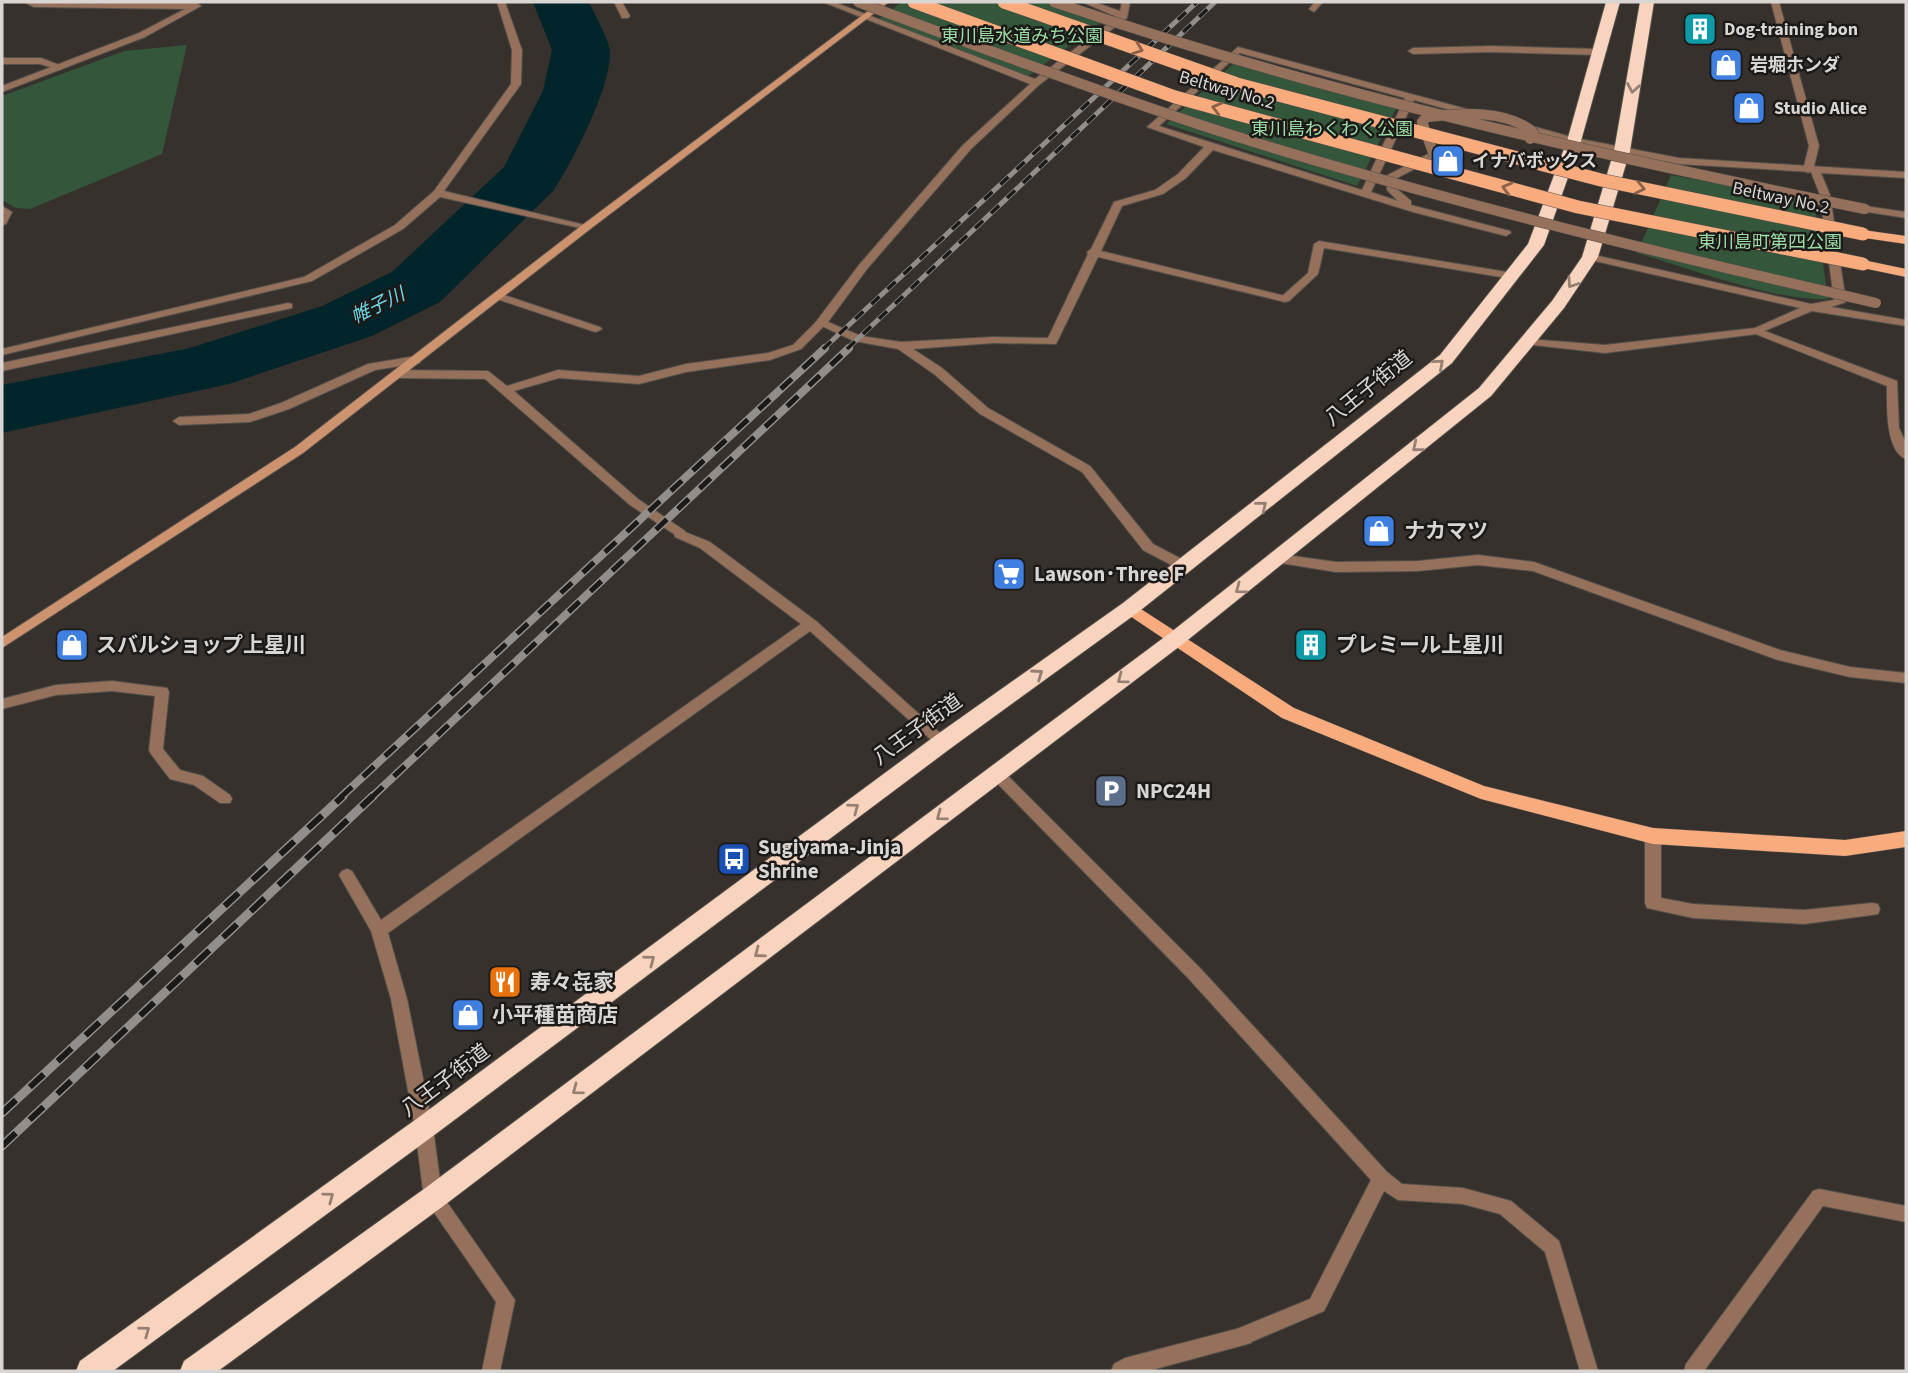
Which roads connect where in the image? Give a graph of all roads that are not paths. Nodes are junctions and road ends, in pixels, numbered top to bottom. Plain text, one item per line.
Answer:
1 (27, 2) edge
2 (501, 2) edge
3 (618, 2) edge
4 (827, 2) edge
5 (858, 2) edge
6 (885, 2) edge
7 (914, 2) edge
8 (1004, 2) edge
9 (1055, 2) edge
10 (1086, 2) edge
11 (1126, 2) edge
12 (1612, 2) edge
13 (1647, 2) edge
14 (1775, 2) edge
15 (199, 4) edge
16 (625, 16) dead end
17 (1124, 16) junction
18 (863, 18) junction
19 (1413, 51) dead end
20 (1598, 52) junction
21 (2, 61) edge
22 (60, 66) junction
23 (1035, 83) junction
24 (2, 89) edge
25 (1410, 98) junction
26 (1530, 139) junction
27 (1574, 141) junction
28 (1211, 146) junction
29 (1622, 151) junction
30 (1811, 170) junction
31 (1906, 175) edge
32 (438, 193) junction
33 (1366, 193) junction
34 (2, 209) edge
35 (1505, 212) junction
36 (1906, 215) edge
37 (2, 222) edge
38 (585, 228) junction
39 (1507, 233) dead end
40 (1906, 240) edge
41 (1093, 253) junction
42 (1590, 257) junction
43 (1906, 273) edge
44 (1513, 276) junction
45 (498, 296) junction
46 (1876, 303) dead end
47 (288, 306) dead end
48 (1811, 307) junction
49 (821, 323) junction
50 (1906, 323) edge
51 (596, 329) dead end
52 (1757, 331) junction
53 (1528, 342) junction
54 (901, 346) junction
55 (2, 352) edge
56 (416, 360) junction
57 (2, 367) edge
58 (397, 374) junction
59 (506, 390) junction
60 (179, 421) dead end
61 (1906, 455) edge
62 (1279, 559) junction
63 (1186, 567) junction
64 (1130, 608) junction
65 (811, 624) junction
66 (1177, 638) junction
67 (2, 643) edge
68 (1906, 678) edge
69 (2, 704) edge
70 (943, 742) junction
71 (997, 774) junction
72 (225, 799) dead end
73 (1653, 836) junction
74 (1906, 839) edge
75 (346, 875) dead end
76 (1872, 909) dead end
77 (379, 930) junction
78 (424, 1128) junction
79 (1381, 1178) junction
80 (433, 1198) junction
81 (1906, 1214) edge
82 (90, 1371) edge
83 (194, 1371) edge
84 (491, 1371) edge
85 (1121, 1371) edge
86 (1589, 1371) edge
87 (1693, 1371) edge

1 - 15 street
2 - 32 street
3 - 16 street
4 - 18 street
5 - 35 street, bridge
6 - 18 street
43 -> 7 main road, Beltway No.2, bridge
8 -> 40 main road, Beltway No.2, bridge
9 - 26 street, bridge
10 - 17 street
11 - 17 street
12 - 20 highway, 八王子街道
13 -> 29 highway
14 - 30 street
15 - 22 street
17 - 23 street
18 - 23 street
18 - 38 street
19 - 20 street
20 - 27 highway, 八王子街道
21 - 22 street
22 - 24 street
23 - 49 street
25 - 27 street
25 - 28 street
25 - 33 street
26 - 35 street, bridge
26 - 36 street, bridge
27 - 29 street
27 - 44 highway, 八王子街道
28 - 33 street
28 - 41 street
29 - 30 street
29 - 42 highway
30 - 31 street
30 - 48 street
32 - 38 street
32 - 55 street
33 - 39 street
34 - 37 street
35 - 46 street, bridge
38 - 45 street
41 - 44 street
41 - 54 street
42 - 48 street
42 -> 53 highway
63 -> 44 highway, 八王子街道
45 - 51 street
45 - 56 street
47 - 57 street
48 - 50 street
48 - 52 street
49 - 54 street
49 - 59 street
52 - 53 street
52 - 61 street
53 -> 62 highway
54 - 63 street
56 - 58 street
56 - 60 street
58 - 59 street
58 - 67 street
59 - 65 street
62 -> 66 highway
62 - 68 street
63 - 64 highway, 八王子街道
64 - 66 main road
70 -> 64 highway, 八王子街道
65 - 70 street
65 - 77 street
66 -> 71 highway
66 - 73 main road
69 - 72 street
78 -> 70 highway, 八王子街道
71 - 79 street
71 -> 80 highway
73 - 74 main road
73 - 76 street
75 - 77 street
77 - 78 street
78 - 80 street
82 -> 78 highway, 八王子街道
79 - 85 street
79 - 86 street
80 - 83 highway
80 - 84 street
81 - 87 street

